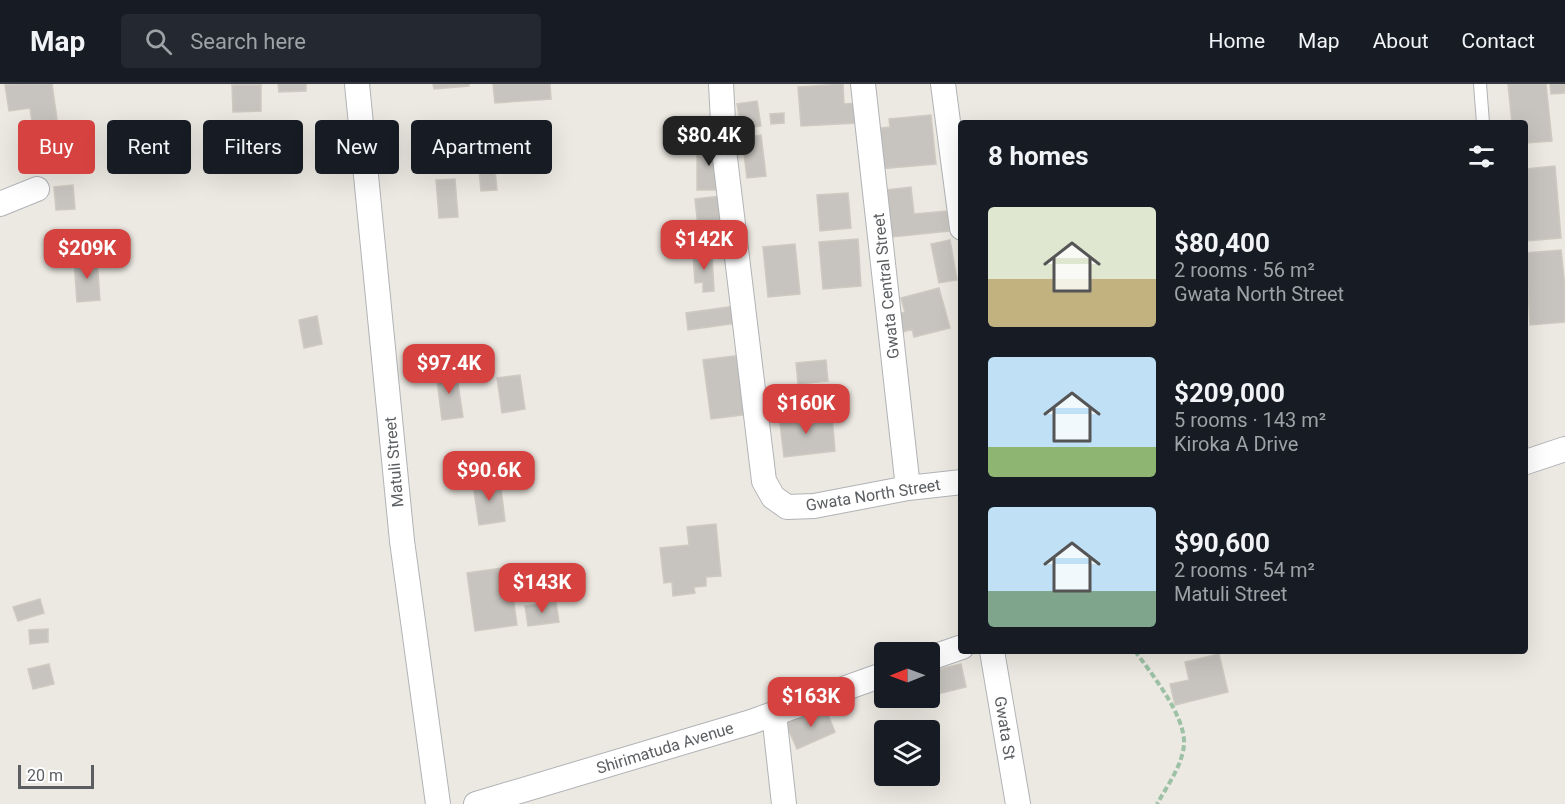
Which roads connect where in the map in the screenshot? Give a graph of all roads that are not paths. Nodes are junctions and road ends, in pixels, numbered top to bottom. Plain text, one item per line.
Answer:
1 (357, 84) edge
2 (721, 84) edge
3 (863, 84) edge
4 (943, 84) edge
5 (1480, 84) edge
6 (1484, 120) edge
7 (37, 189) dead end
8 (958, 198) edge
9 (0, 204) edge
10 (1565, 449) edge
11 (1528, 461) edge
12 (958, 483) edge
13 (908, 489) junction
14 (958, 648) edge
15 (940, 654) edge
16 (993, 654) edge
17 (874, 678) edge
18 (774, 714) junction
19 (438, 804) edge
20 (476, 804) edge
21 (784, 804) edge
22 (1018, 804) edge

1 - 19 street, Matuli Street
2 - 13 street, Gwata North Street
3 - 13 street, Gwata Central Street
4 - 8 street
5 - 6 lane
7 - 9 street
10 - 11 street
12 - 13 street, Gwata North Street
14 - 15 street
16 - 22 street, Gwata St
17 - 18 street, Shirimatuda Avenue
18 - 20 street, Shirimatuda Avenue
18 - 21 street

